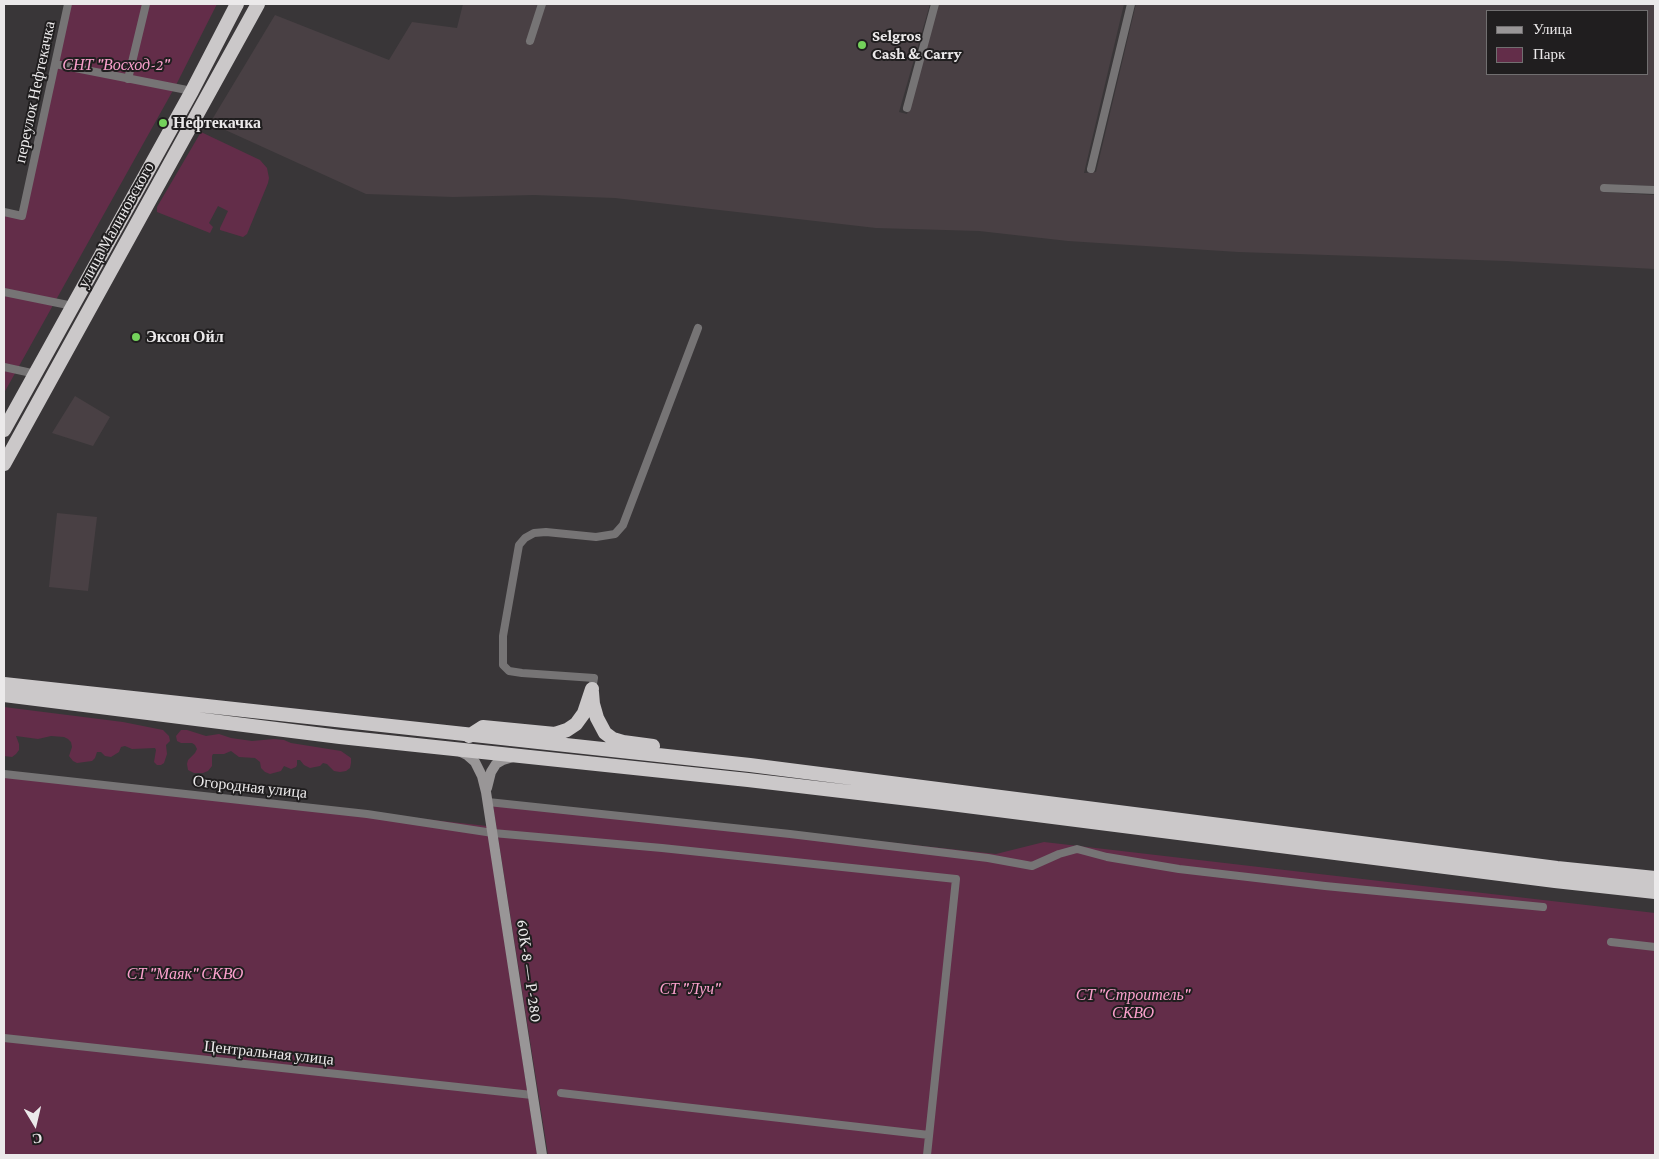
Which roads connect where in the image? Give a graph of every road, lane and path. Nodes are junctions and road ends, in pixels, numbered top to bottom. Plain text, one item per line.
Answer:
1 (68, 4) edge
2 (146, 4) edge
3 (237, 4) edge
4 (258, 4) edge
5 (542, 4) edge
6 (935, 4) edge
7 (1131, 4) edge
8 (530, 41) dead end
9 (55, 64) junction
10 (128, 79) junction
11 (192, 91) junction
12 (906, 108) dead end
13 (1091, 169) dead end
14 (1604, 188) dead end
15 (1655, 190) edge
16 (4, 212) edge
17 (4, 292) edge
18 (73, 306) junction
19 (698, 328) dead end
20 (4, 367) edge
21 (36, 374) junction
22 (4, 430) edge
23 (4, 464) edge
24 (4, 684) edge
25 (592, 689) junction
26 (4, 695) edge
27 (342, 722) junction
28 (469, 736) junction
29 (340, 737) junction
30 (453, 748) junction
31 (519, 755) junction
32 (693, 759) junction
33 (4, 774) edge
34 (685, 774) junction
35 (487, 797) junction
36 (493, 833) junction
37 (1655, 878) edge
38 (1655, 892) edge
39 (1543, 907) dead end
40 (1611, 942) dead end
41 (1655, 946) edge
42 (4, 1038) edge
43 (561, 1094) dead end
44 (532, 1095) junction
45 (929, 1135) junction
46 (542, 1155) edge
47 (927, 1155) edge

1 - 9 street, переулок Нефтекачка
2 - 10 street
3 - 11 highway, улица Малиновского
4 - 23 highway, улица Малиновского
5 - 8 street
6 - 12 street
7 - 13 street
9 - 10 street
9 - 16 street, переулок Нефтекачка
10 - 11 street
11 - 18 highway, улица Малиновского
14 - 15 street
17 - 18 street
18 - 21 highway, улица Малиновского
19 - 25 street
20 - 21 street
21 - 22 highway, улица Малиновского
24 - 27 highway
25 - 28 highway
25 - 32 highway
26 - 29 highway
27 - 28 highway
27 - 29 highway
28 - 32 highway
29 - 30 highway
30 - 31 highway
30 - 35 street, 60К-8 — Р-280
31 - 34 highway
31 - 35 street, 60К-8 — Р-280
32 - 34 highway
32 - 37 highway
33 - 36 street, Огородная улица
34 - 38 highway
35 - 36 street, 60К-8 — Р-280
35 - 39 street
36 - 44 street, 60К-8 — Р-280
36 - 45 street, Огородная улица
40 - 41 street
42 - 44 street, Центральная улица
43 - 45 street
44 - 46 street, 60К-8 — Р-280
45 - 47 street

